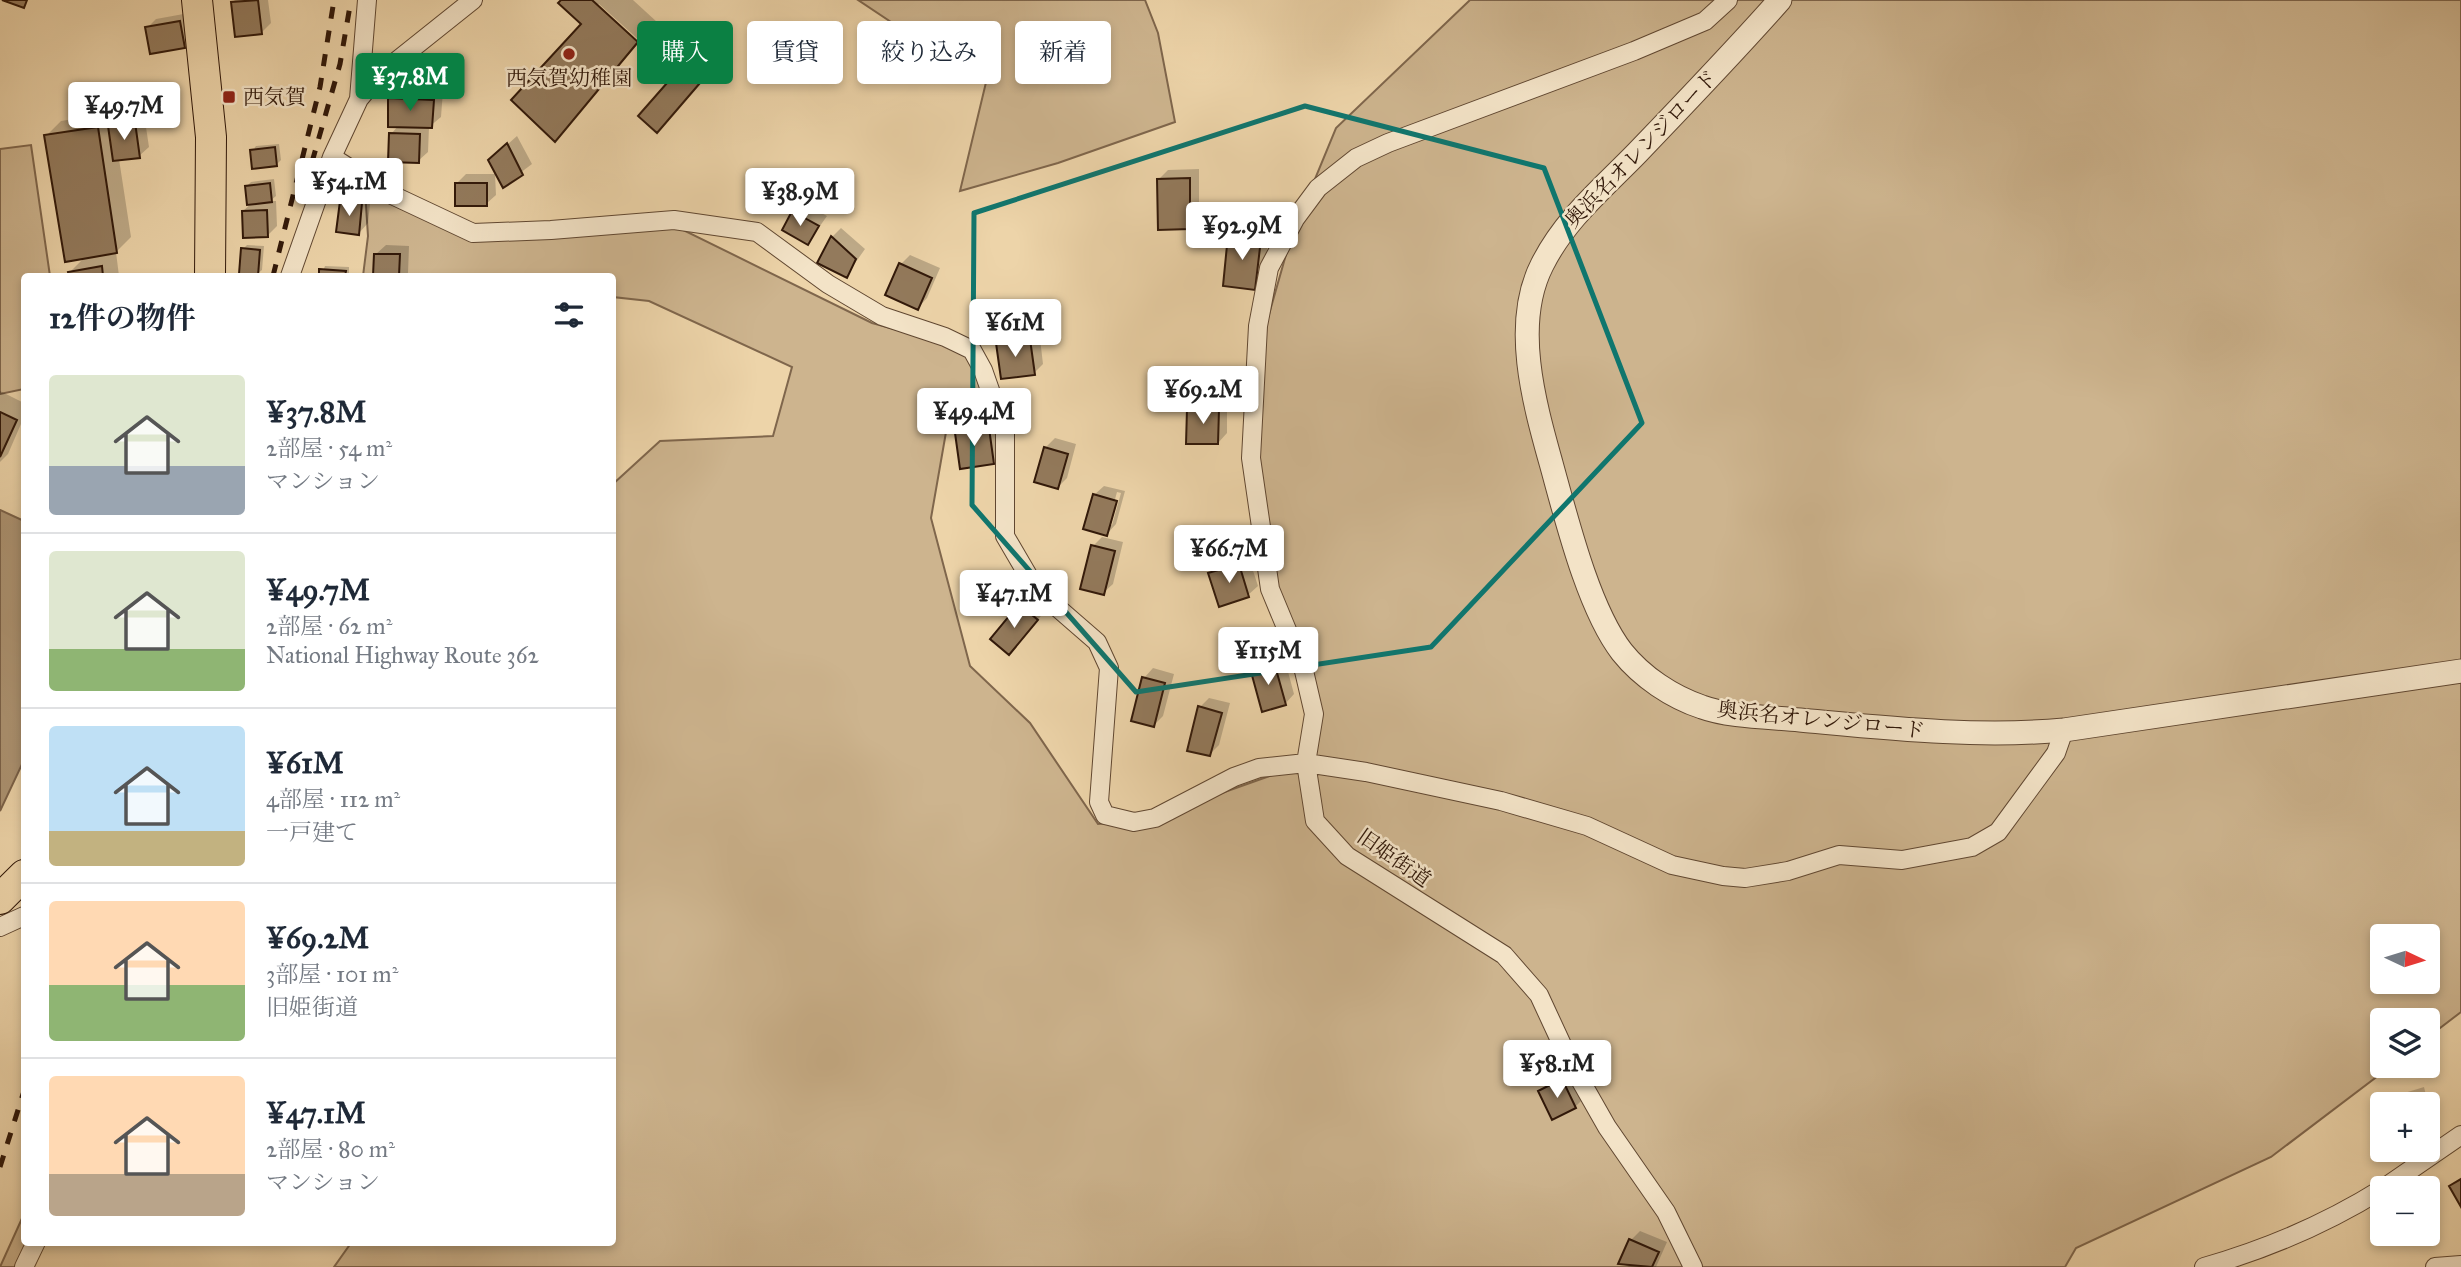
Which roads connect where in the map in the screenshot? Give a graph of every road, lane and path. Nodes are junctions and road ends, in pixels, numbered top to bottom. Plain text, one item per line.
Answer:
1 (197, 0) edge
2 (367, 0) edge
3 (473, 0) edge
4 (1727, 0) edge
5 (1780, 0) edge
6 (359, 99) junction
7 (332, 158) junction
8 (210, 273) edge
9 (290, 273) edge
10 (2461, 671) edge
11 (2064, 730) junction
12 (1306, 763) junction
13 (21, 877) edge
14 (0, 899) edge
15 (21, 917) edge
16 (0, 927) edge
17 (2461, 1135) edge
18 (2402, 1176) edge
19 (2370, 1197) edge
20 (34, 1246) edge
21 (2461, 1265) edge
22 (24, 1267) edge
23 (1693, 1267) edge
24 (2204, 1267) edge
25 (2435, 1267) edge

1 - 8 highway
2 - 6 street
3 - 6 street
4 - 12 street, 旧姫街道
5 - 11 street, 奥浜名オレンジロード
6 - 7 street
7 - 9 street
7 - 12 street
10 - 11 street, 奥浜名オレンジロード
11 - 12 street
12 - 23 street, 旧姫街道
13 - 14 highway
15 - 16 street
17 - 18 street
19 - 24 street
20 - 22 street
21 - 25 street

